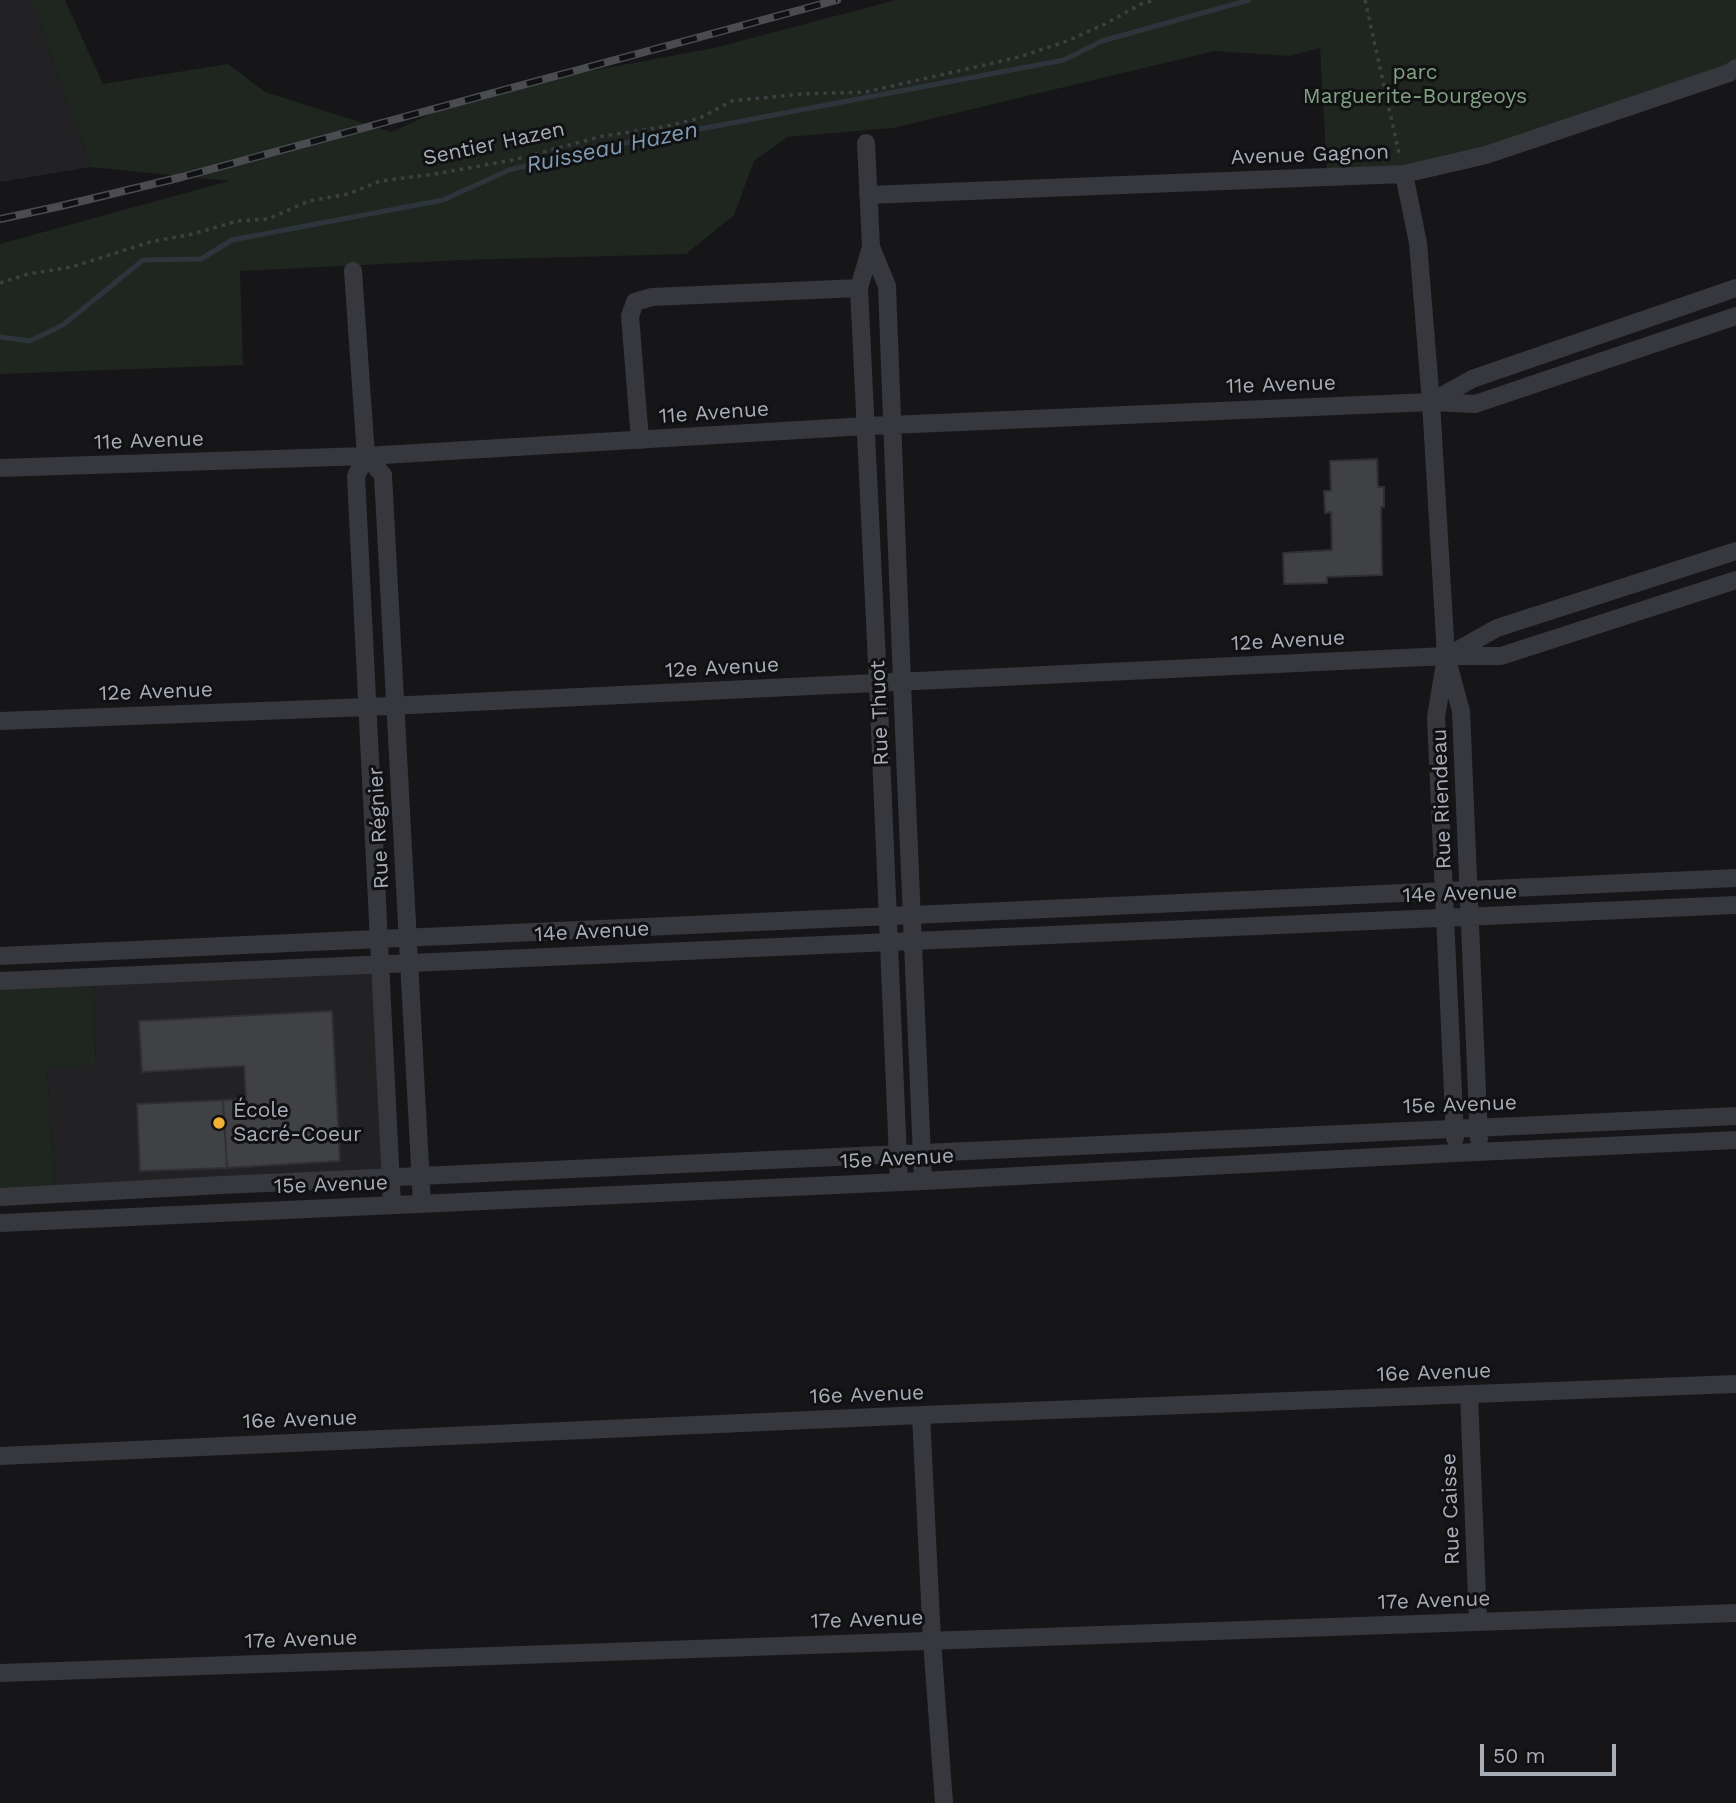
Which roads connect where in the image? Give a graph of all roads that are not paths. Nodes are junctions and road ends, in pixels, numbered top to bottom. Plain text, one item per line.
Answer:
1 (1736, 68) edge
2 (866, 143) dead end
3 (1404, 174) junction
4 (868, 195) junction
5 (871, 247) junction
6 (353, 271) dead end
7 (859, 288) junction
8 (1736, 288) edge
9 (1663, 313) junction
10 (1736, 317) edge
11 (1671, 338) junction
12 (1432, 402) junction
13 (892, 425) junction
14 (866, 426) junction
15 (640, 440) junction
16 (366, 456) junction
17 (0, 468) edge
18 (1727, 554) edge
19 (1730, 582) edge
20 (1446, 656) junction
21 (902, 682) junction
22 (878, 683) junction
23 (395, 705) junction
24 (367, 707) junction
25 (0, 721) edge
26 (1735, 878) edge
27 (1469, 890) junction
28 (1443, 891) junction
29 (1736, 897) edge
30 (1184, 903) junction
31 (1736, 905) edge
32 (912, 915) junction
33 (888, 916) junction
34 (1470, 916) junction
35 (1444, 917) junction
36 (1185, 929) junction
37 (408, 937) junction
38 (379, 939) junction
39 (913, 941) junction
40 (889, 942) junction
41 (0, 956) edge
42 (409, 962) junction
43 (380, 964) junction
44 (0, 981) edge
45 (1736, 1116) edge
46 (1454, 1128) junction
47 (1479, 1128) junction
48 (1185, 1140) junction
49 (1736, 1140) edge
50 (1480, 1152) junction
51 (922, 1153) junction
52 (1455, 1153) junction
53 (898, 1154) junction
54 (652, 1166) junction
55 (1187, 1167) junction
56 (420, 1177) junction
57 (390, 1178) junction
58 (923, 1181) junction
59 (899, 1182) junction
60 (222, 1185) junction
61 (96, 1192) junction
62 (652, 1193) junction
63 (0, 1197) edge
64 (422, 1204) junction
65 (392, 1205) junction
66 (222, 1212) junction
67 (99, 1219) junction
68 (0, 1223) edge
69 (1736, 1384) edge
70 (1469, 1394) junction
71 (921, 1415) junction
72 (0, 1456) edge
73 (1736, 1613) edge
74 (1478, 1622) junction
75 (932, 1641) junction
76 (0, 1673) edge
77 (944, 1803) edge

1 - 3 street, Avenue Gagnon
2 - 4 street, Rue Thuot
3 - 4 street, Avenue Gagnon
3 - 12 street, Rue Riendeau
4 - 5 street, Rue Thuot
5 - 7 street, Rue Thuot
5 - 13 street, Rue Thuot
6 - 16 street, Rue Régnier
7 - 14 street, Rue Thuot
7 - 15 street
8 - 9 street, 11e Avenue
9 - 11 street
9 - 12 street, 11e Avenue
10 - 11 street, 11e Avenue
11 - 12 street, 11e Avenue
12 - 13 street, 11e Avenue
12 - 20 street, Rue Riendeau
13 - 14 street, 11e Avenue
13 - 21 street, Rue Thuot
14 - 15 street, 11e Avenue
14 - 22 street, Rue Thuot
15 - 16 street, 11e Avenue
16 - 17 street, 11e Avenue
16 - 23 street, Rue Régnier
16 - 24 street, Rue Régnier
18 - 19 street, 12e Avenue
18 - 20 street, 12e Avenue
19 - 20 street, 12e Avenue
20 - 21 street, 12e Avenue
20 - 27 street, Rue Riendeau
20 - 28 street, Rue Riendeau
21 - 22 street, 12e Avenue
21 - 32 street, Rue Thuot
22 - 23 street, 12e Avenue
22 - 33 street, Rue Thuot
23 - 24 street, 12e Avenue
23 - 37 street, Rue Régnier
24 - 25 street, 12e Avenue
24 - 38 street, Rue Régnier
26 - 27 street, 14e Avenue
26 - 29 street, 14e Avenue
27 - 28 street, 14e Avenue
27 - 34 street, Rue Riendeau
28 - 30 street, 14e Avenue
28 - 35 street, Rue Riendeau
30 - 32 street, 14e Avenue
30 - 36 street
31 - 34 street, 14e Avenue
32 - 33 street, 14e Avenue
32 - 39 street, Rue Thuot
33 - 37 street, 14e Avenue
33 - 40 street, Rue Thuot
34 - 35 street, 14e Avenue
34 - 47 street, Rue Riendeau
35 - 36 street, 14e Avenue
35 - 46 street, Rue Riendeau
36 - 39 street, 14e Avenue
37 - 38 street, 14e Avenue
37 - 42 street, Rue Régnier
38 - 41 street, 14e Avenue
38 - 43 street, Rue Régnier
39 - 40 street, 14e Avenue
39 - 51 street, Rue Thuot
40 - 42 street, 14e Avenue
40 - 53 street, Rue Thuot
42 - 43 street, 14e Avenue
42 - 56 street, Rue Régnier
43 - 44 street, 14e Avenue
43 - 57 street, Rue Régnier
45 - 47 street, 15e Avenue
46 - 47 street, 15e Avenue
46 - 48 street, 15e Avenue
46 - 52 street, Rue Riendeau
47 - 50 street, Rue Riendeau
48 - 51 street, 15e Avenue
48 - 55 street
49 - 50 street, 15e Avenue
50 - 52 street, 15e Avenue
51 - 53 street, 15e Avenue
51 - 58 street, Rue Thuot
52 - 55 street, 15e Avenue
53 - 54 street, 15e Avenue
53 - 59 street, Rue Thuot
54 - 56 street, 15e Avenue
54 - 62 street
55 - 58 street, 15e Avenue
56 - 57 street, 15e Avenue
56 - 64 street, Rue Régnier
57 - 60 street, 15e Avenue
57 - 65 street, Rue Régnier
58 - 59 street, 15e Avenue
59 - 62 street, 15e Avenue
60 - 61 street, 15e Avenue
60 - 66 street
61 - 63 street, 15e Avenue
61 - 67 street
62 - 64 street, 15e Avenue
64 - 65 street, 15e Avenue
65 - 66 street, 15e Avenue
66 - 67 street, 15e Avenue
67 - 68 street, 15e Avenue
69 - 70 street, 16e Avenue
70 - 71 street, 16e Avenue
70 - 74 street, Rue Caisse
71 - 72 street, 16e Avenue
71 - 75 street
73 - 74 street, 17e Avenue
74 - 75 street, 17e Avenue
75 - 76 street, 17e Avenue
75 - 77 street

